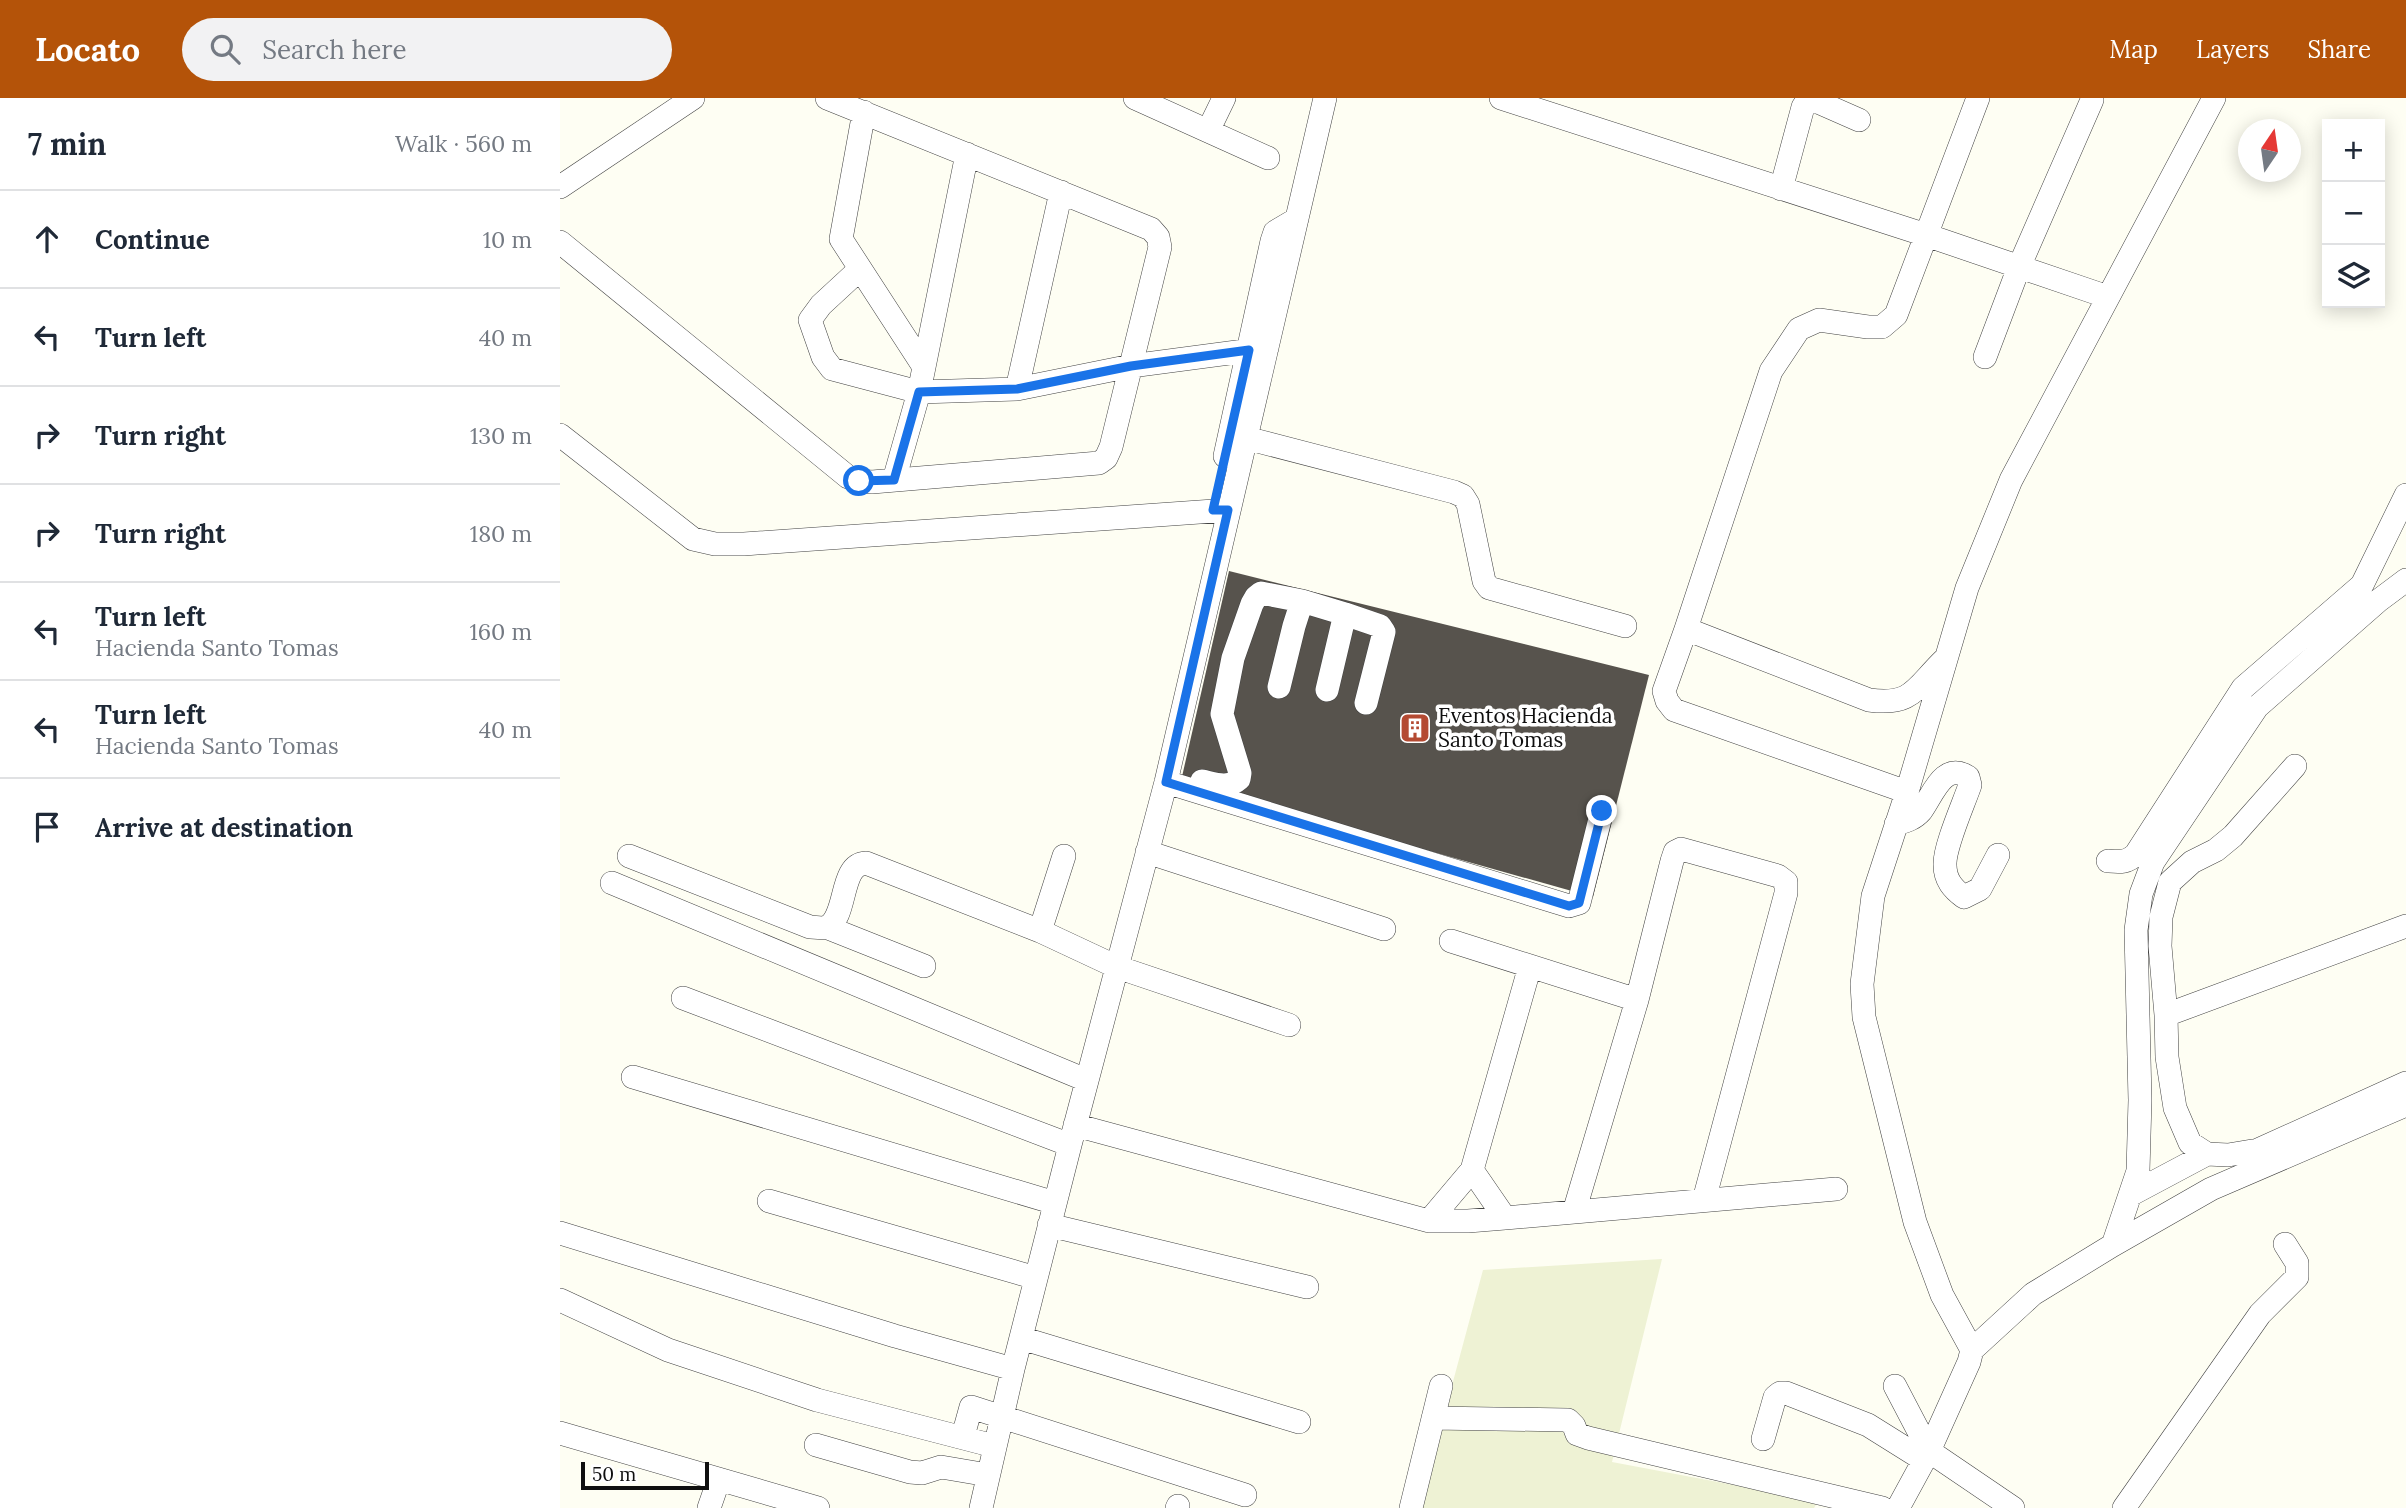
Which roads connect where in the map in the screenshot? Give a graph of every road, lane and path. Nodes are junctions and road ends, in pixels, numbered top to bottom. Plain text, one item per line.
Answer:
1 (693, 98) edge
2 (827, 98) edge
3 (1135, 98) edge
4 (1224, 98) edge
5 (1325, 98) edge
6 (1501, 98) edge
7 (1978, 98) edge
8 (2214, 98) edge
9 (2092, 100) dead end
10 (864, 113) junction
11 (1859, 120) dead end
12 (1209, 131) junction
13 (967, 154) junction
14 (1268, 158) dead end
15 (560, 187) edge
16 (1781, 189) junction
17 (1061, 192) junction
18 (1926, 235) junction
19 (560, 242) edge
20 (2019, 267) junction
21 (860, 269) junction
22 (2108, 298) junction
23 (1258, 349) junction
24 (1985, 357) dead end
25 (1131, 366) junction
26 (924, 367) junction
27 (1017, 389) junction
28 (919, 392) junction
29 (560, 435) edge
30 (1246, 438) junction
31 (894, 480) junction
32 (2406, 495) edge
33 (1221, 510) junction
34 (2406, 580) edge
35 (2370, 593) junction
36 (1303, 601) junction
37 (1345, 614) junction
38 (1625, 626) dead end
39 (1686, 629) junction
40 (1947, 658) junction
41 (1279, 687) dead end
42 (1327, 690) dead end
43 (1366, 703) dead end
44 (2295, 766) dead end
45 (1167, 777) junction
46 (1907, 792) junction
47 (1602, 811) dead end
48 (1896, 824) junction
49 (1147, 852) junction
50 (1998, 855) dead end
51 (629, 856) dead end
52 (1063, 856) dead end
53 (2108, 861) dead end
54 (612, 883) dead end
55 (2406, 926) edge
56 (826, 927) junction
57 (1384, 929) dead end
58 (1040, 931) junction
59 (1451, 941) dead end
60 (924, 966) dead end
61 (1530, 966) junction
62 (1117, 967) junction
63 (683, 998) dead end
64 (1637, 1000) junction
65 (2166, 1015) junction
66 (1289, 1025) dead end
67 (633, 1077) dead end
68 (1086, 1080) junction
69 (2406, 1083) edge
70 (2406, 1105) edge
71 (1072, 1135) junction
72 (2207, 1154) junction
73 (1472, 1170) junction
74 (1836, 1189) dead end
75 (2130, 1195) junction
76 (1704, 1200) junction
77 (769, 1201) dead end
78 (1574, 1212) junction
79 (1052, 1214) junction
80 (1505, 1219) junction
81 (1429, 1221) junction
82 (560, 1233) edge
83 (2286, 1244) dead end
84 (2113, 1245) junction
85 (1036, 1278) junction
86 (1307, 1287) dead end
87 (560, 1300) edge
88 (1021, 1338) junction
89 (1972, 1350) junction
90 (1013, 1369) junction
91 (1895, 1386) dead end
92 (1441, 1387) dead end
93 (1002, 1416) junction
94 (1433, 1418) junction
95 (1299, 1422) dead end
96 (560, 1433) edge
97 (963, 1436) junction
98 (1763, 1439) dead end
99 (816, 1445) dead end
100 (994, 1446) junction
101 (1926, 1455) junction
102 (988, 1475) junction
103 (719, 1479) junction
104 (1245, 1495) dead end
105 (759, 1500) edge
106 (1832, 1502) edge
107 (709, 1508) edge
108 (818, 1508) edge
109 (981, 1508) edge
110 (1411, 1508) edge
111 (1882, 1508) edge
112 (1898, 1508) edge
113 (2013, 1508) edge
114 (2124, 1508) edge

1 - 15 street
2 - 10 street
3 - 12 street
4 - 12 street
5 - 23 street
6 - 16 street
7 - 18 street
8 - 22 street
9 - 20 street
10 - 13 street
10 - 21 street
11 - 16 street
12 - 14 street
13 - 17 street
13 - 26 street
16 - 18 street
17 - 25 street
17 - 27 street
18 - 20 street
18 - 39 street
19 - 31 street
20 - 22 street
20 - 24 street
21 - 26 street
21 - 28 street
22 - 40 street
23 - 25 street
23 - 30 street
23 - 33 street
25 - 27 street
25 - 31 street
26 - 28 street
27 - 28 street
28 - 31 street
29 - 33 street
30 - 33 street
30 - 38 street
32 - 35 street
33 - 45 street
34 - 35 street
35 - 53 street
35 - 75 street
36 - 37 street
36 - 41 street
36 - 45 street
37 - 42 street
37 - 43 street
39 - 40 street
39 - 46 street
40 - 46 street
44 - 65 street
45 - 47 street
45 - 49 street
46 - 48 street
48 - 50 street
48 - 89 street
49 - 57 street
49 - 62 street
51 - 56 street
52 - 58 street
54 - 68 street
55 - 65 street
56 - 58 street
56 - 60 street
58 - 62 street
59 - 61 street
61 - 64 street
61 - 73 street
62 - 66 street
62 - 68 street
63 - 71 street
64 - 76 street
64 - 78 street
65 - 72 street
67 - 79 street
68 - 71 street
69 - 72 street
70 - 84 street
71 - 79 street
71 - 81 street
72 - 75 street
73 - 80 street
73 - 81 street
74 - 76 street
75 - 84 street
76 - 78 street
77 - 85 street
78 - 80 street
79 - 85 street
79 - 86 street
80 - 81 street
82 - 90 street
83 - 114 street
84 - 89 street
85 - 88 street
87 - 97 street
88 - 90 street
88 - 95 street
89 - 101 street
90 - 93 street
91 - 101 street
92 - 94 street
93 - 97 street
93 - 100 street
93 - 104 street
94 - 106 street
94 - 110 street
96 - 103 street
97 - 100 street
98 - 101 street
99 - 102 street
100 - 102 street
101 - 112 street
101 - 113 street
102 - 109 street
103 - 105 street
103 - 107 street
105 - 108 street
106 - 111 street

